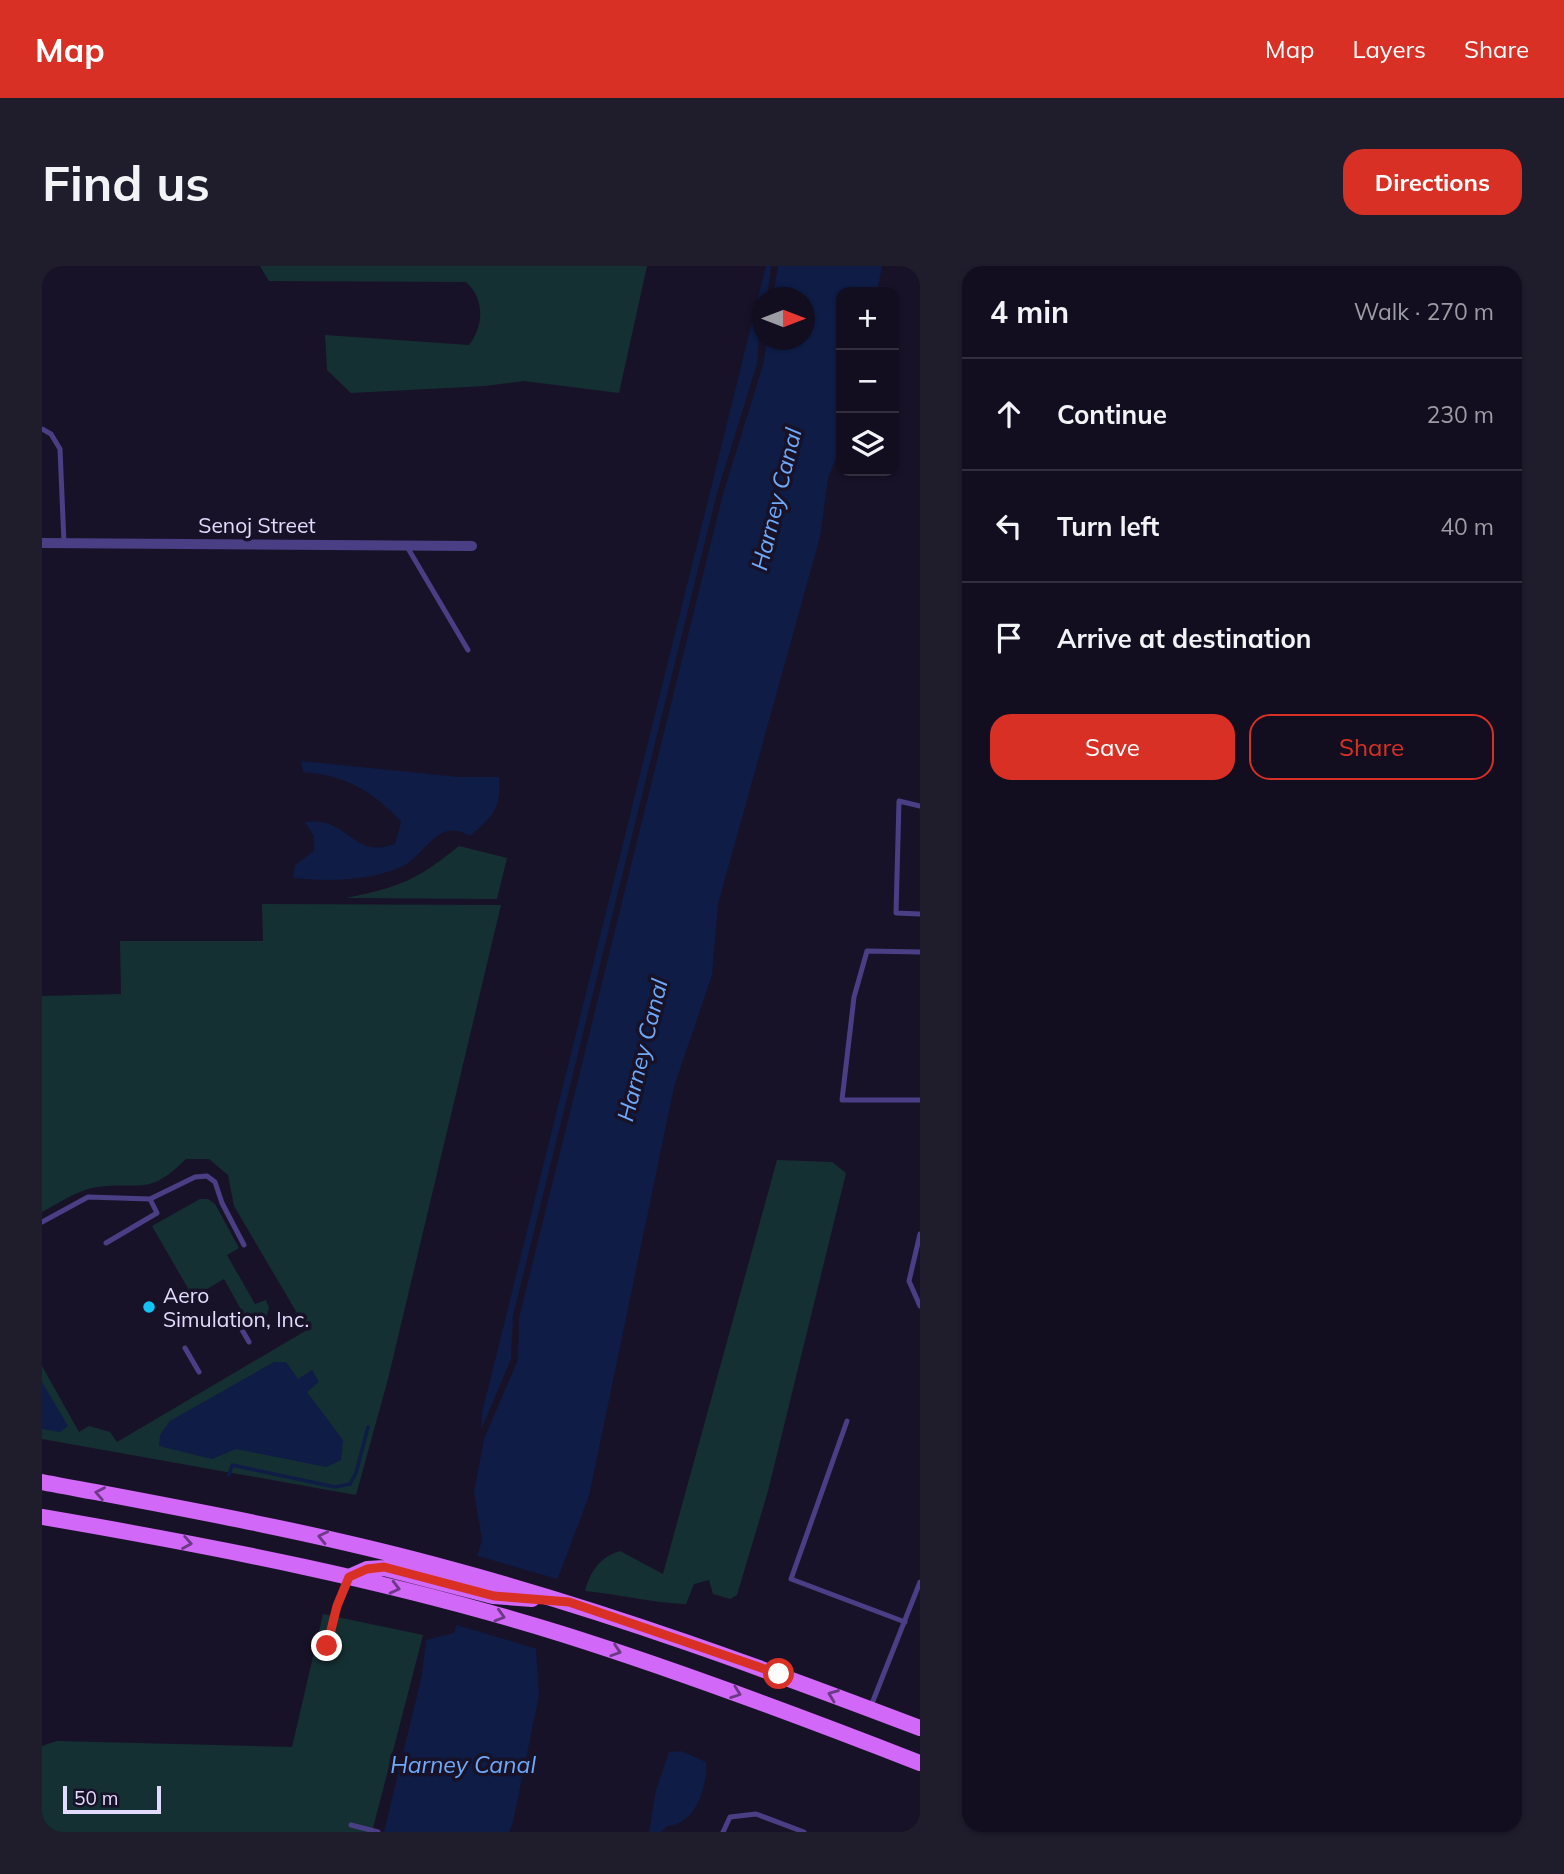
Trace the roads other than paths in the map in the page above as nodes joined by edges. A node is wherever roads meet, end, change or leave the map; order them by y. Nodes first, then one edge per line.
1 (42, 429) edge
2 (42, 542) edge
3 (64, 543) junction
4 (405, 545) junction
5 (472, 546) dead end
6 (468, 650) dead end
7 (920, 806) edge
8 (920, 914) edge
9 (920, 952) edge
10 (920, 1100) edge
11 (150, 1199) junction
12 (42, 1222) edge
13 (920, 1234) edge
14 (106, 1243) dead end
15 (244, 1245) dead end
16 (920, 1306) edge
17 (233, 1314) dead end
18 (249, 1342) dead end
19 (185, 1348) dead end
20 (199, 1372) dead end
21 (847, 1421) dead end
22 (42, 1482) edge
23 (42, 1517) edge
24 (448, 1576) junction
25 (349, 1577) junction
26 (920, 1583) edge
27 (905, 1622) junction
28 (327, 1646) dead end
29 (869, 1709) junction
30 (920, 1728) edge
31 (920, 1763) edge
32 (351, 1825) dead end
33 (378, 1832) edge
34 (723, 1832) edge
35 (804, 1832) edge

1 - 3 lane
2 - 3 street, Senoj Street
3 - 4 street, Senoj Street
4 - 5 street, Senoj Street
4 - 6 lane
7 - 8 lane
9 - 10 lane
11 - 12 lane
11 - 14 lane
11 - 15 lane
13 - 16 lane
17 - 18 lane
19 - 20 lane
21 - 27 lane
24 -> 22 main road
23 -> 25 main road
24 - 25 main road
29 -> 24 main road
25 - 28 lane
25 -> 31 main road
26 - 27 lane
27 - 29 lane
29 - 30 main road
32 - 33 lane
34 - 35 lane

